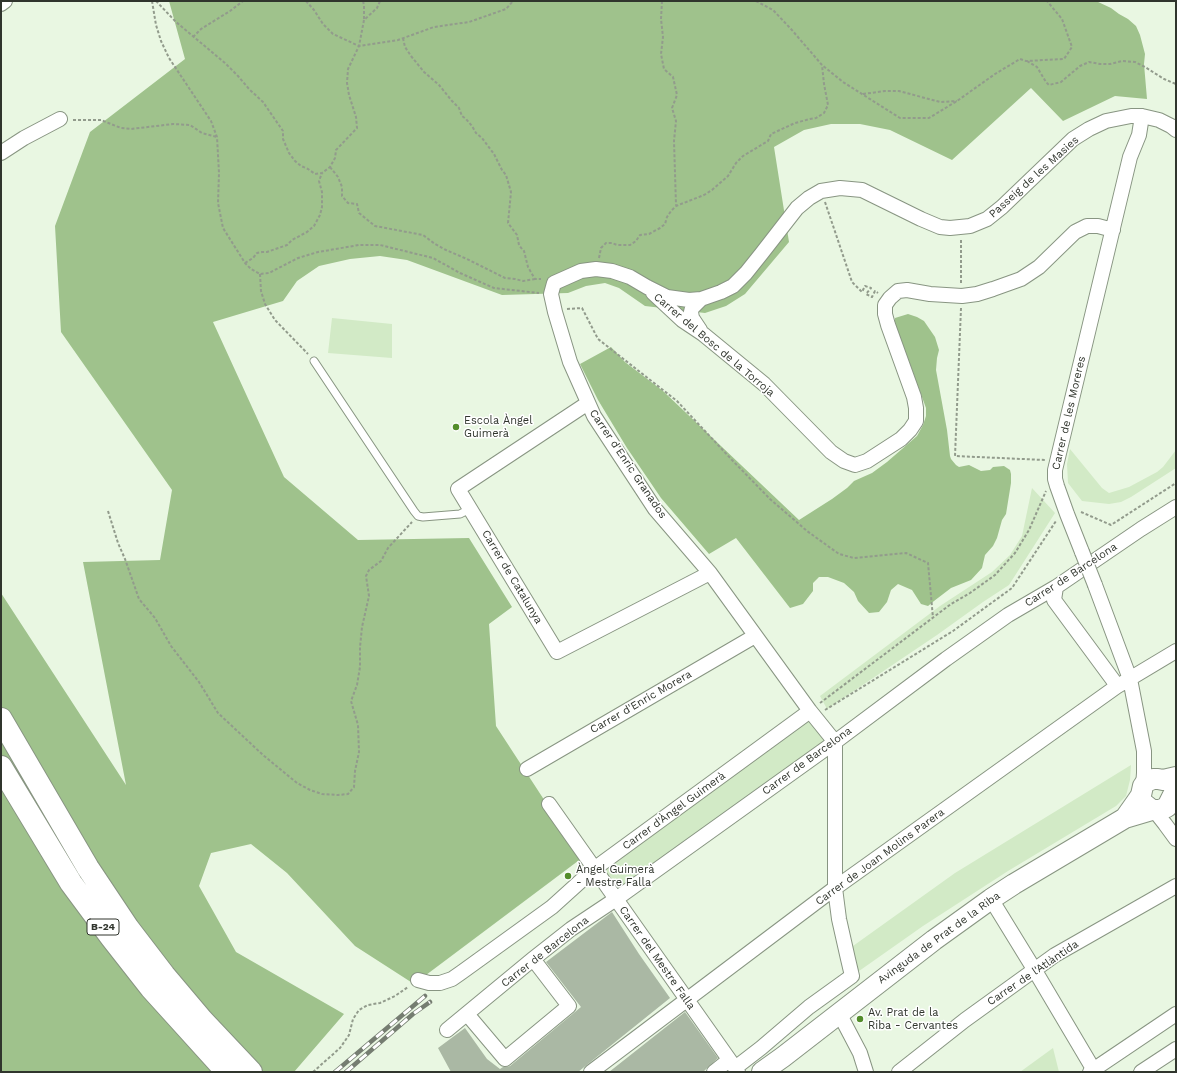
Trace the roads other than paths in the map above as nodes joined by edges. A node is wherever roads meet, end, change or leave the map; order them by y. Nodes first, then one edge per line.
1 (6, 1) edge
2 (1, 4) edge
3 (1142, 116) junction
4 (60, 119) road end
5 (1176, 130) edge
6 (1, 152) edge
7 (1113, 230) junction
8 (646, 287) junction
9 (701, 299) junction
10 (703, 334) junction
11 (314, 361) road end
12 (588, 403) junction
13 (1176, 507) edge
14 (470, 509) junction
15 (710, 573) junction
16 (1056, 587) junction
17 (755, 636) junction
18 (1176, 651) edge
19 (1130, 679) junction
20 (1116, 687) junction
21 (812, 714) junction
22 (1, 719) edge
23 (835, 742) junction
24 (1, 767) edge
25 (527, 769) dead end
26 (1160, 793) edge
27 (549, 804) dead end
28 (1174, 836) edge
29 (594, 869) junction
30 (1176, 886) edge
31 (835, 888) junction
32 (616, 899) junction
33 (991, 899) junction
34 (532, 959) junction
35 (1034, 969) junction
36 (418, 980) road end
37 (687, 1000) junction
38 (839, 1013) junction
39 (467, 1014) junction
40 (1176, 1014) edge
41 (447, 1030) dead end
42 (1176, 1049) edge
43 (734, 1067) edge
44 (1093, 1071) edge
45 (227, 1072) edge
46 (251, 1072) edge
47 (591, 1072) edge
48 (714, 1072) edge
49 (762, 1072) edge
50 (866, 1072) edge
51 (899, 1072) edge
52 (1141, 1072) edge

1 - 2 street
3 - 5 street, Passeig de les Masies
3 - 7 street, Carrer de les Moreres
3 - 9 street, Passeig de les Masies
4 - 6 street
7 - 10 street, Carrer del Bosc de la Torroja
7 - 19 street, Carrer de les Moreres, bridge
8 - 9 street, Passeig de les Masies
8 - 10 street, Carrer del Bosc de la Torroja
8 - 12 street, Carrer d'Enric Granados
9 - 10 street
11 - 14 lane
12 - 14 street, Carrer de Catalunya
12 - 15 street, Carrer d'Enric Granados
13 - 16 street, Carrer de Barcelona
14 - 15 street, Carrer de Catalunya
15 - 17 street, Carrer d'Enric Granados
16 - 20 street
16 - 23 street, Carrer de Barcelona
17 - 21 street, Carrer d'Enric Granados
17 - 25 street, Carrer d'Enric Morera
18 - 19 street, Carrer de Joan Molins Parera
19 - 20 street, Carrer de Joan Molins Parera
19 - 26 street, Carrer de les Moreres
20 - 31 street, Carrer de Joan Molins Parera
21 - 23 street, Carrer d'Enric Granados
21 - 29 street, Carrer d'Àngel Guimerà
22 - 46 highway, B-24
23 - 31 street
23 - 32 street, Carrer de Barcelona
24 - 45 highway, B-24
26 - 28 street, Carrer de les Moreres
26 - 33 main road, Avinguda de Prat de la Riba
27 - 29 street, Carrer del Mestre Falla
29 - 32 street, Carrer del Mestre Falla
29 - 36 street, Carrer d'Àngel Guimerà
30 - 35 street, Carrer de l'Atlàntida
31 - 37 street, Carrer de Joan Molins Parera
31 - 43 street
32 - 34 street, Carrer de Barcelona
32 - 37 street, Carrer del Mestre Falla
33 - 35 street
33 - 38 main road, Avinguda de Prat de la Riba
34 - 39 street, Carrer de Barcelona
34 - 39 street
35 - 44 street
35 - 51 street, Carrer de l'Atlàntida
37 - 43 street, Carrer del Mestre Falla
37 - 47 street, Carrer de Joan Molins Parera
38 - 49 main road, Avinguda de Prat de la Riba
38 - 50 street
39 - 41 street, Carrer de Barcelona
40 - 44 street
42 - 52 street
43 - 48 street

